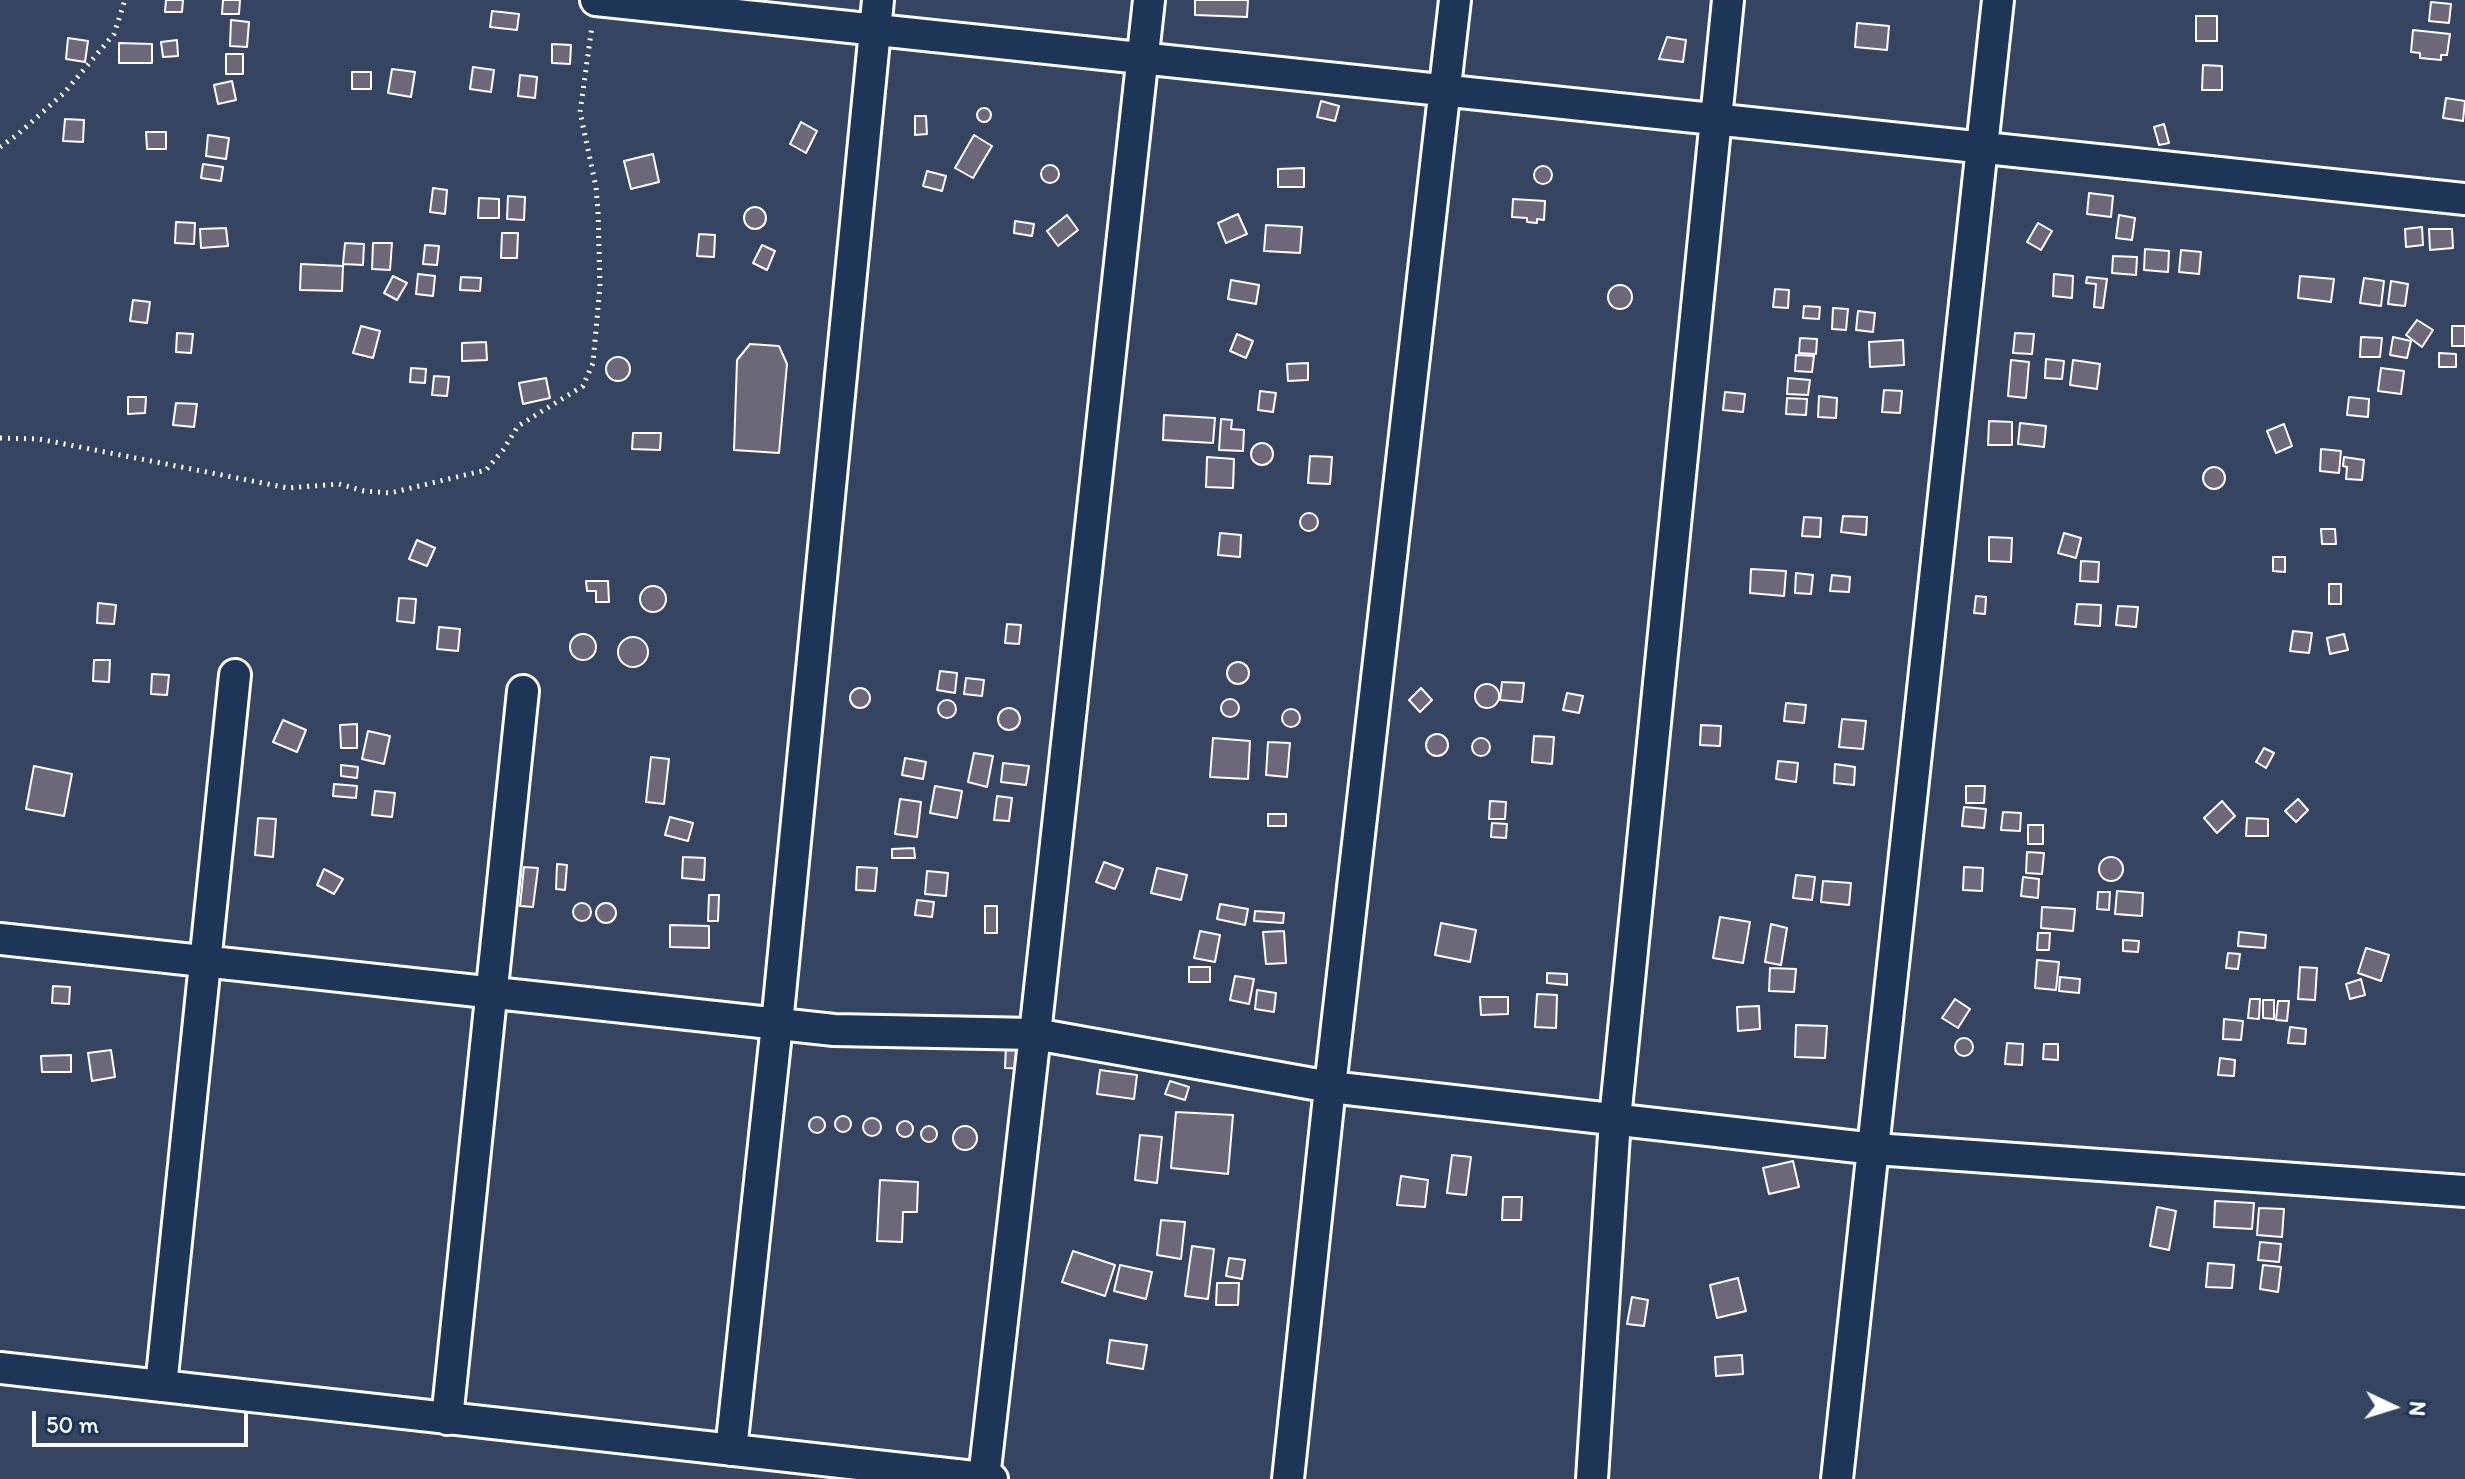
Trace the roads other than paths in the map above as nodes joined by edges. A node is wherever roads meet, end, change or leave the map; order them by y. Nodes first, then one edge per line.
1 (878, 0) edge
2 (1149, 0) edge
3 (1455, 0) edge
4 (1728, 0) edge
5 (1998, 0) edge
6 (595, 8) edge
7 (875, 30) junction
8 (1143, 58) junction
9 (1445, 90) junction
10 (1715, 119) junction
11 (1983, 148) junction
12 (2465, 199) edge
13 (235, 675) dead end
14 (523, 691) dead end
15 (0, 939) edge
16 (205, 961) junction
17 (491, 993) junction
18 (777, 1024) junction
19 (1035, 1034) junction
20 (1330, 1087) junction
21 (1615, 1119) junction
22 (1875, 1149) junction
23 (2465, 1191) edge
24 (0, 1368) edge
25 (161, 1386) junction
26 (447, 1419) junction
27 (731, 1450) junction
28 (984, 1478) edge
29 (992, 1479) edge
30 (1288, 1479) edge
31 (1592, 1479) edge
32 (1837, 1479) edge

1 - 7 street
2 - 8 street
3 - 9 street
4 - 10 street
5 - 11 street
6 - 7 street
7 - 8 street
7 - 18 street
8 - 9 street
8 - 19 street
9 - 10 street
9 - 20 street
10 - 11 street
10 - 21 street
11 - 12 street
11 - 22 street
13 - 16 street
14 - 17 street
15 - 16 street
16 - 17 street
16 - 25 street
17 - 18 street
17 - 26 street
18 - 19 street
18 - 27 street
19 - 20 street
19 - 28 street
20 - 21 street
20 - 30 street
21 - 22 street
21 - 31 street
22 - 23 street
22 - 32 street
24 - 25 street
25 - 26 street
26 - 27 street
27 - 28 street
28 - 29 street

